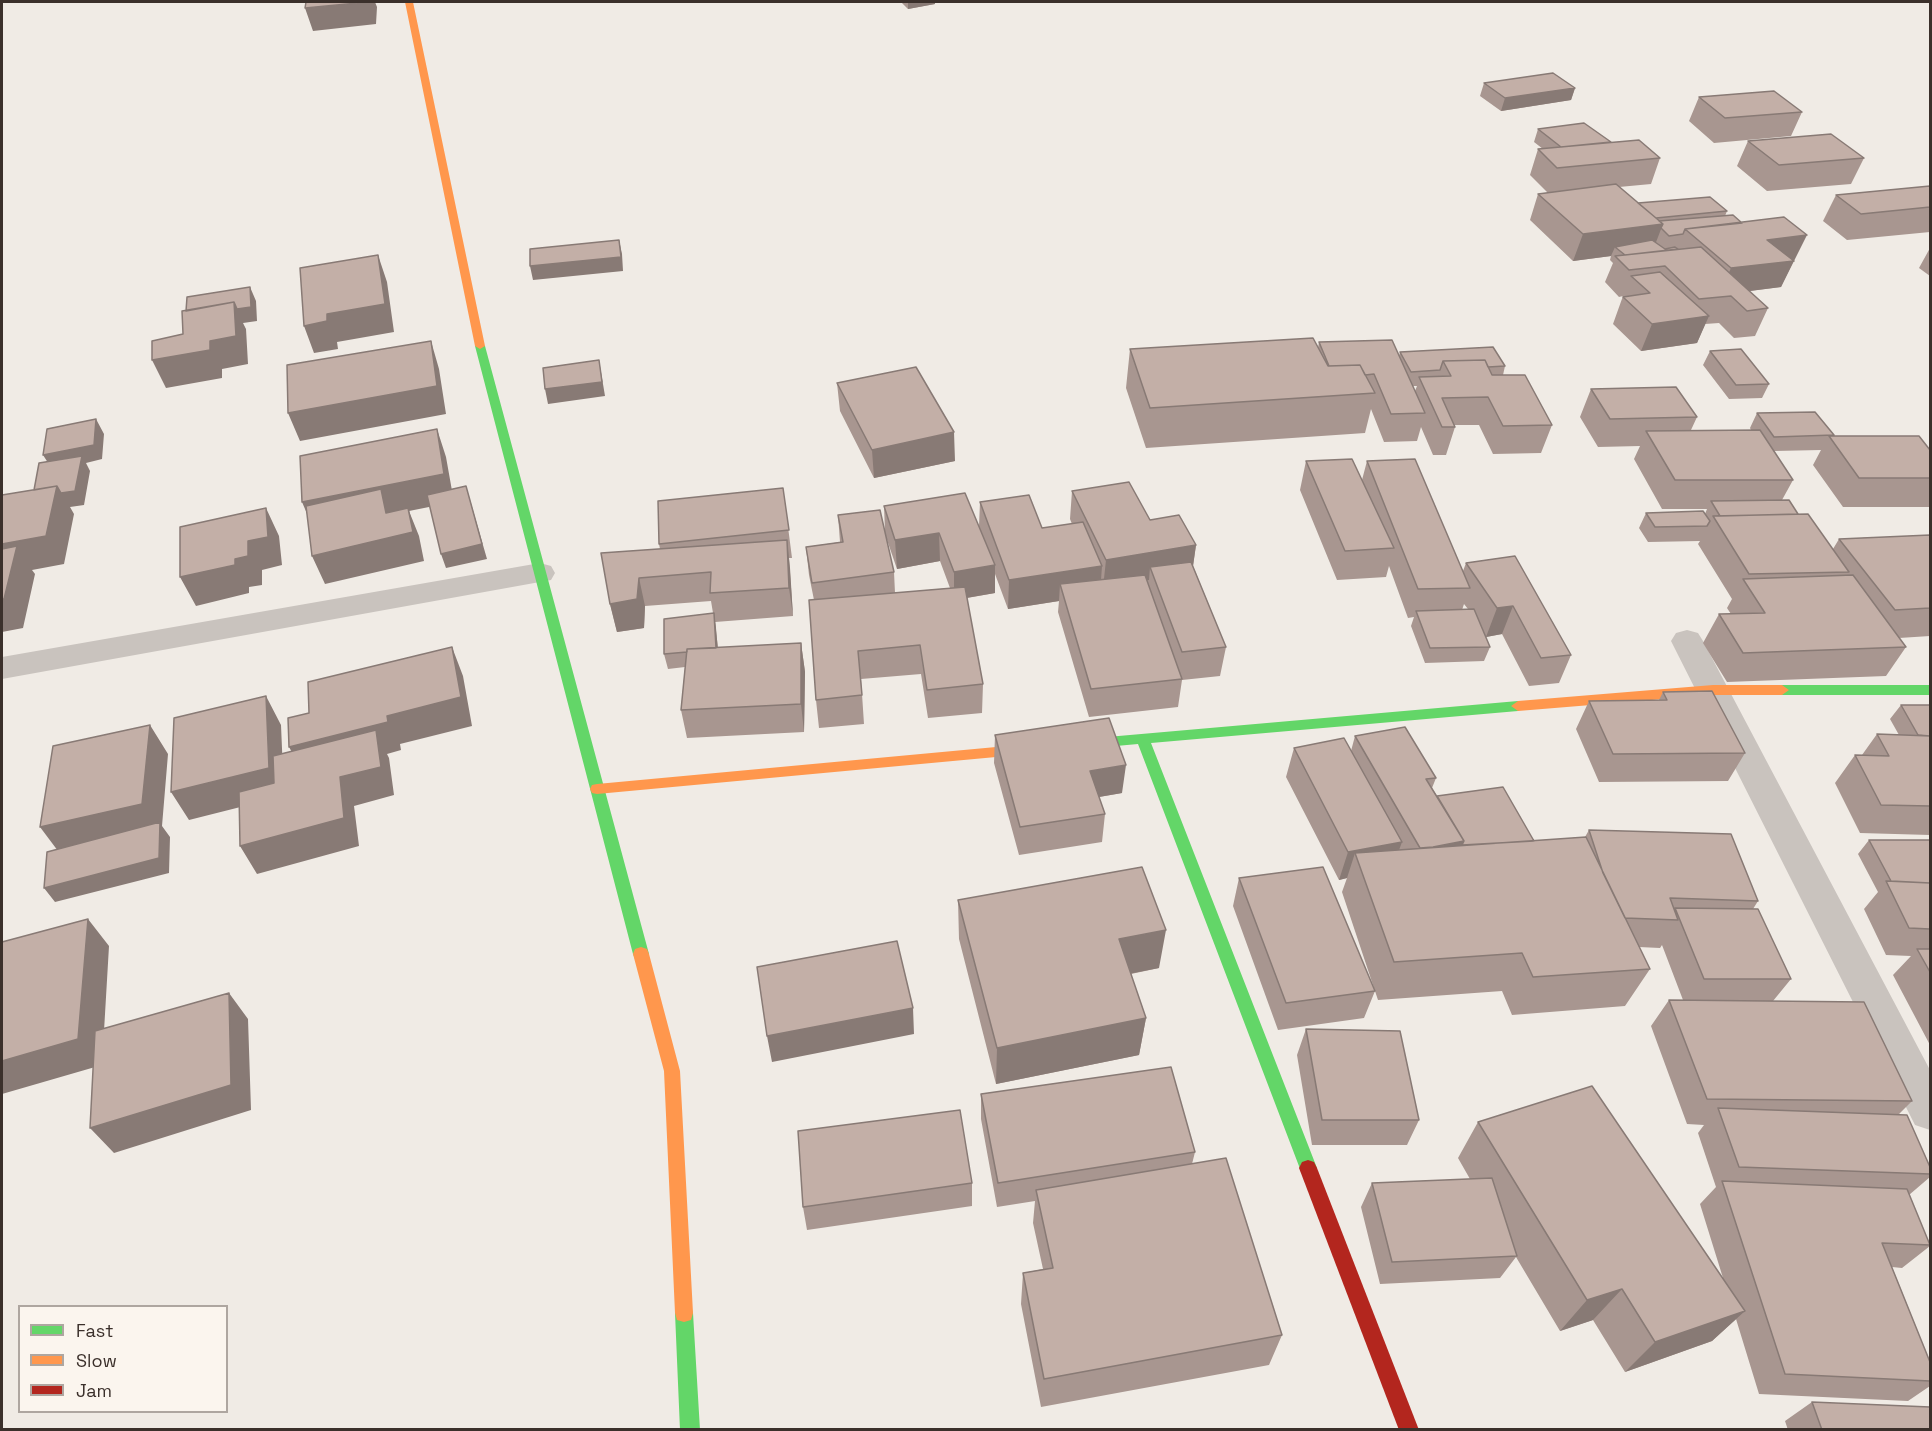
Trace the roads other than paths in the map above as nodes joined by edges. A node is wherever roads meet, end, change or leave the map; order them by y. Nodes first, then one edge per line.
1 (408, 2) edge
2 (540, 573) junction
3 (1687, 641) dead end
4 (2, 668) edge
5 (1713, 690) junction
6 (1930, 690) edge
7 (1142, 738) junction
8 (597, 789) junction
9 (1930, 1111) edge
10 (690, 1430) edge
11 (1409, 1430) edge

1 - 2 street
2 - 4 street
2 - 8 street
3 - 5 street
5 - 6 street
5 - 7 street
5 - 9 street
7 - 8 street
7 - 11 street
8 - 10 street

